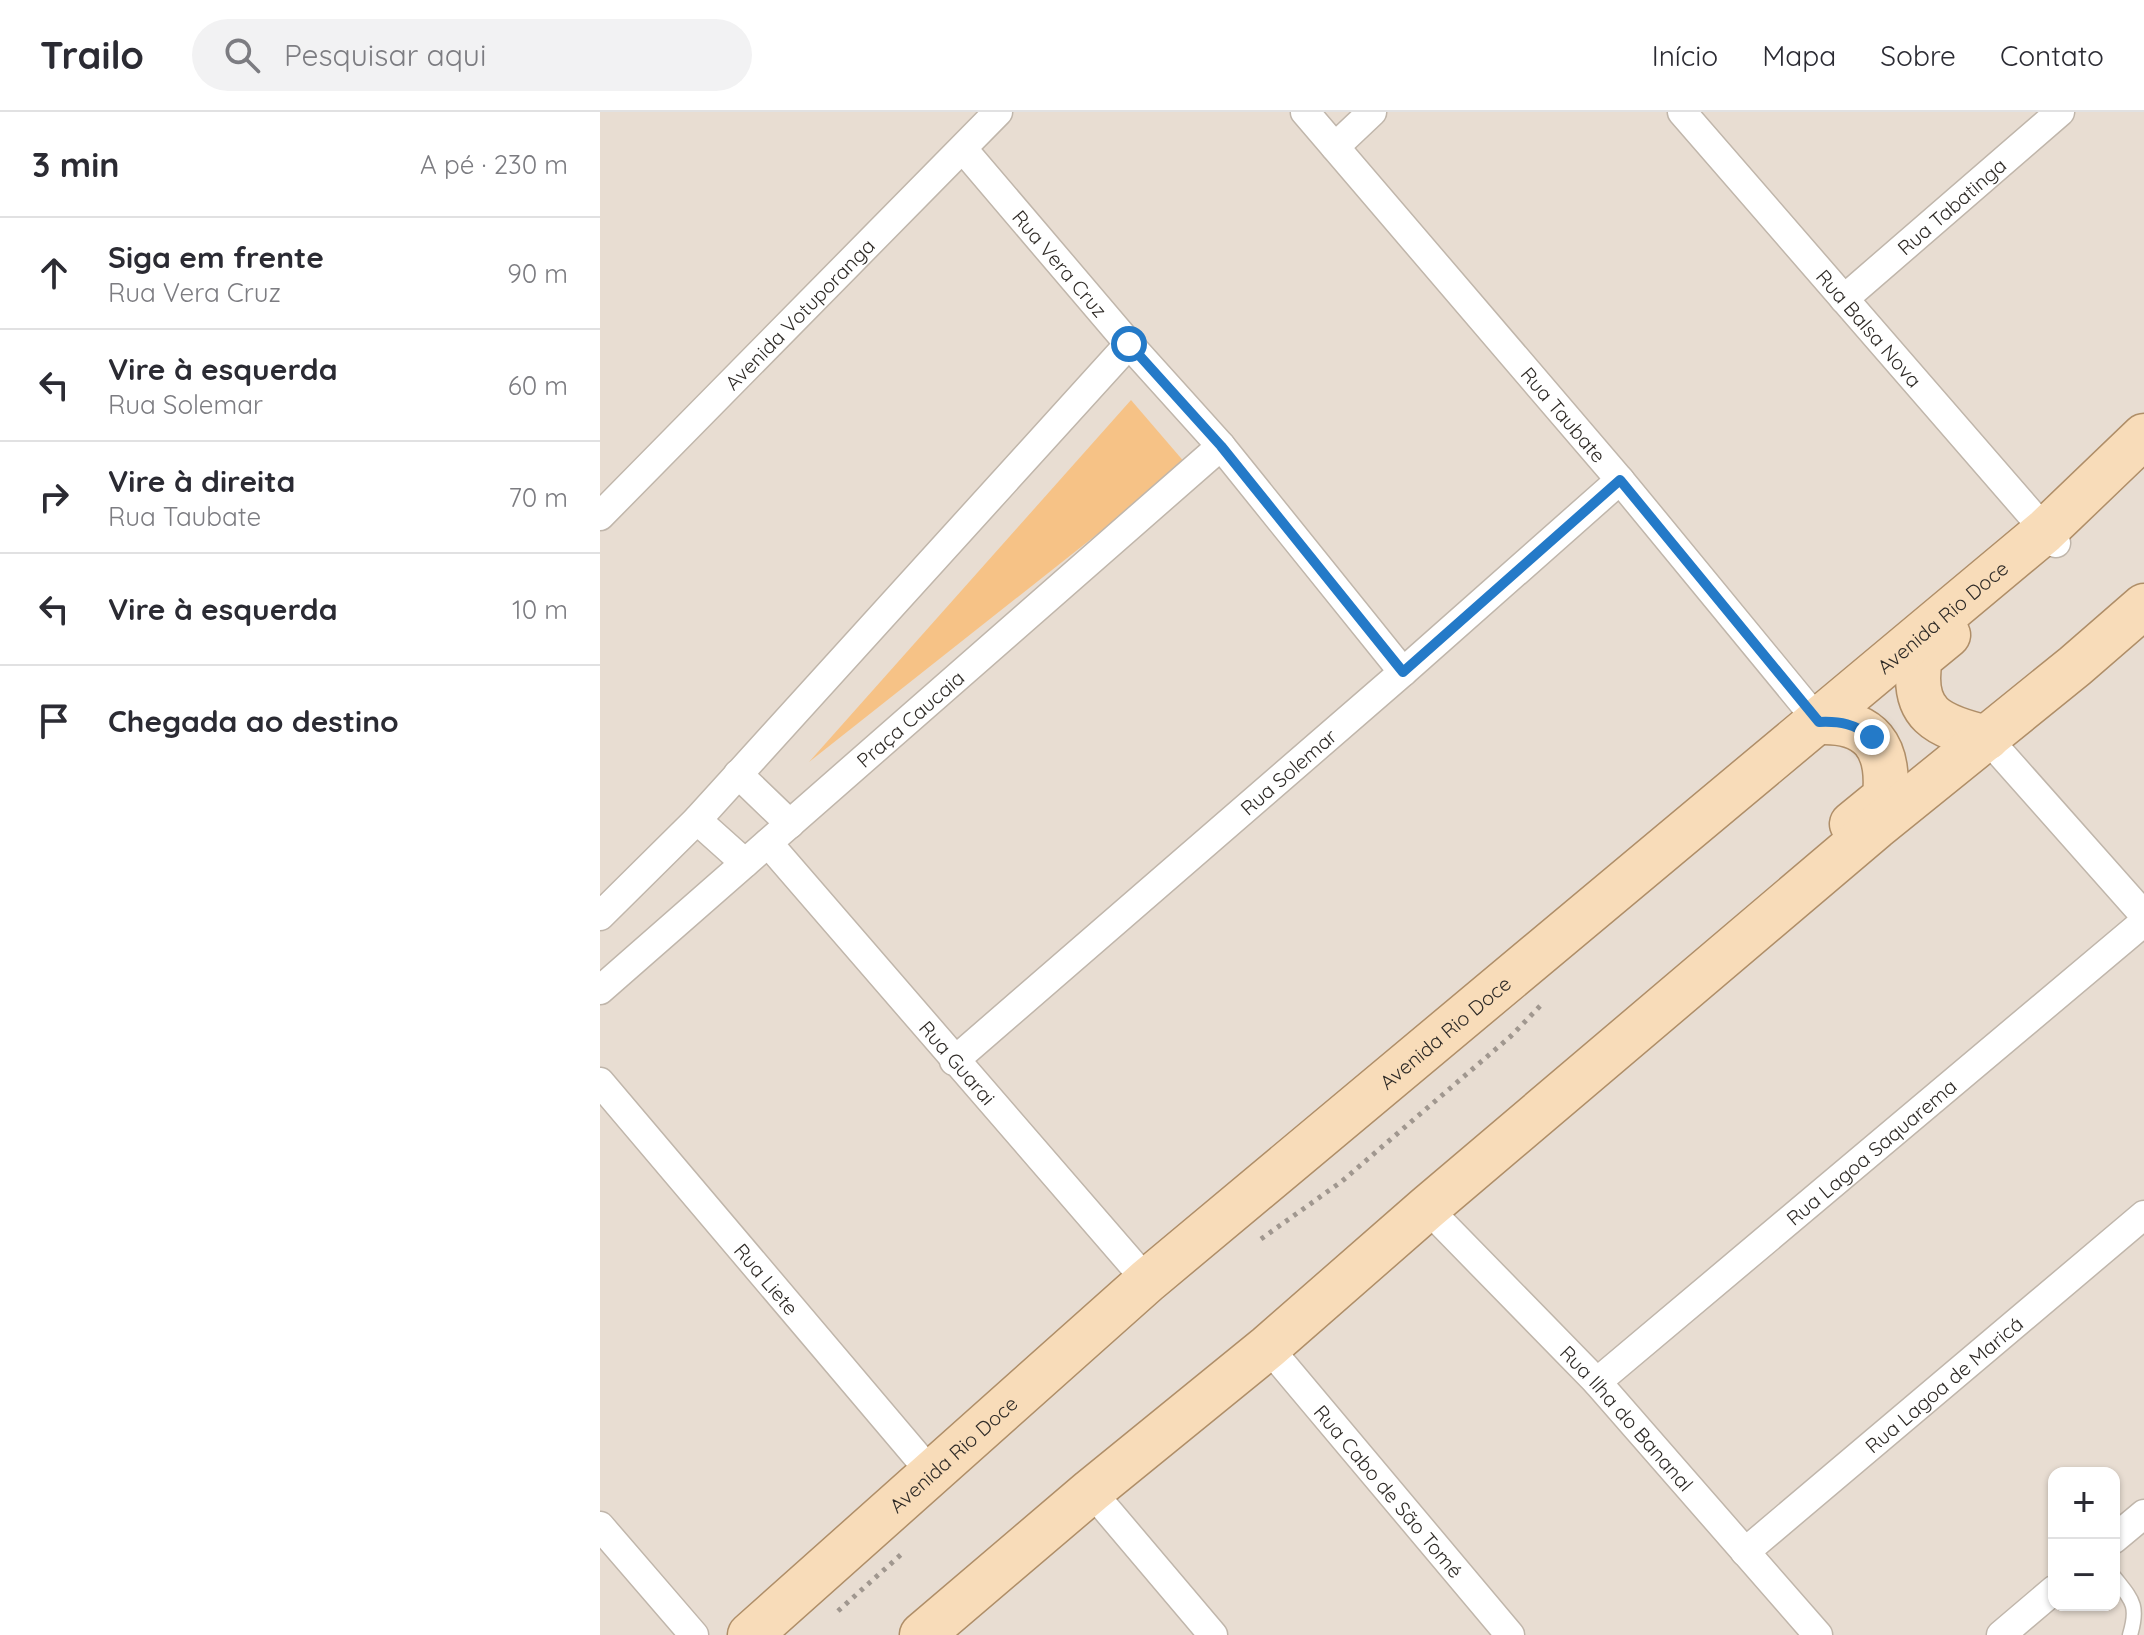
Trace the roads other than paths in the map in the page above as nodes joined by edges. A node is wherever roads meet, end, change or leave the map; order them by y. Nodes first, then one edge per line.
1 (998, 112) edge
2 (1305, 112) edge
3 (1372, 112) edge
4 (1682, 112) edge
5 (2060, 112) edge
6 (1335, 147) junction
7 (963, 149) junction
8 (1844, 299) junction
9 (1129, 344) junction
10 (1221, 446) junction
11 (2131, 449) edge
12 (1620, 480) junction
13 (600, 516) edge
14 (2051, 538) junction
15 (2144, 606) edge
16 (1403, 672) junction
17 (1819, 722) junction
18 (1987, 738) junction
19 (738, 774) junction
20 (697, 820) junction
21 (790, 824) junction
22 (768, 843) junction
23 (745, 863) junction
24 (2144, 915) edge
25 (600, 916) edge
26 (2144, 922) edge
27 (600, 990) edge
28 (1669, 1003) junction
29 (954, 1061) junction
30 (600, 1082) edge
31 (1427, 1208) junction
32 (2144, 1215) edge
33 (1147, 1281) junction
34 (1268, 1347) junction
35 (1597, 1382) junction
36 (918, 1487) junction
37 (1091, 1491) junction
38 (2144, 1514) edge
39 (600, 1526) edge
40 (2120, 1534) edge
41 (1745, 1552) junction
42 (2120, 1584) edge
43 (2048, 1595) edge
44 (694, 1635) edge
45 (750, 1635) edge
46 (777, 1635) edge
47 (922, 1635) edge
48 (1213, 1635) edge
49 (1510, 1635) edge
50 (1818, 1635) edge
51 (2001, 1635) edge
52 (2130, 1635) edge

1 - 7 street, Avenida Votuporanga
2 - 6 street, Rua Taubate
3 - 6 street
4 - 8 street, Rua Balsa Nova
5 - 8 street, Rua Tabatinga
6 - 12 street, Rua Taubate
7 - 9 street, Rua Vera Cruz
7 - 13 street, Avenida Votuporanga
8 - 14 street, Rua Balsa Nova
9 - 10 street, Rua Vera Cruz
9 - 19 street
10 - 16 street, Rua Vera Cruz
10 - 21 street, Praça Caucaia
11 - 14 main road, Avenida Rio Doce
12 - 16 street, Rua Solemar
12 - 17 street, Rua Taubate
14 - 17 main road, Avenida Rio Doce
14 - 18 main road
15 - 18 main road
16 - 29 street, Rua Solemar
17 - 28 main road
17 - 33 main road, Avenida Rio Doce
18 - 24 street
18 - 28 main road
19 - 20 street
19 - 21 street
20 - 23 street
20 - 25 street
21 - 22 street, Praça Caucaia
22 - 23 street, Praça Caucaia
22 - 29 street, Rua Guarai
23 - 27 street, Praça Caucaia
26 - 35 street, Rua Lagoa Saquarema
28 - 31 main road
29 - 33 street, Rua Guarai
30 - 36 street, Rua Liete
31 - 34 main road
31 - 35 street, Rua Ilha do Bananal
32 - 41 street, Rua Lagoa de Maricá
33 - 36 main road, Avenida Rio Doce
34 - 37 main road
34 - 49 street, Rua Cabo de São Tomé
35 - 41 street, Rua Ilha do Bananal
36 - 45 main road, Avenida Rio Doce
36 - 46 main road
37 - 47 main road
37 - 48 street
38 - 40 street
39 - 44 street
41 - 50 street, Rua Ilha do Bananal
42 - 52 lane
43 - 51 street

